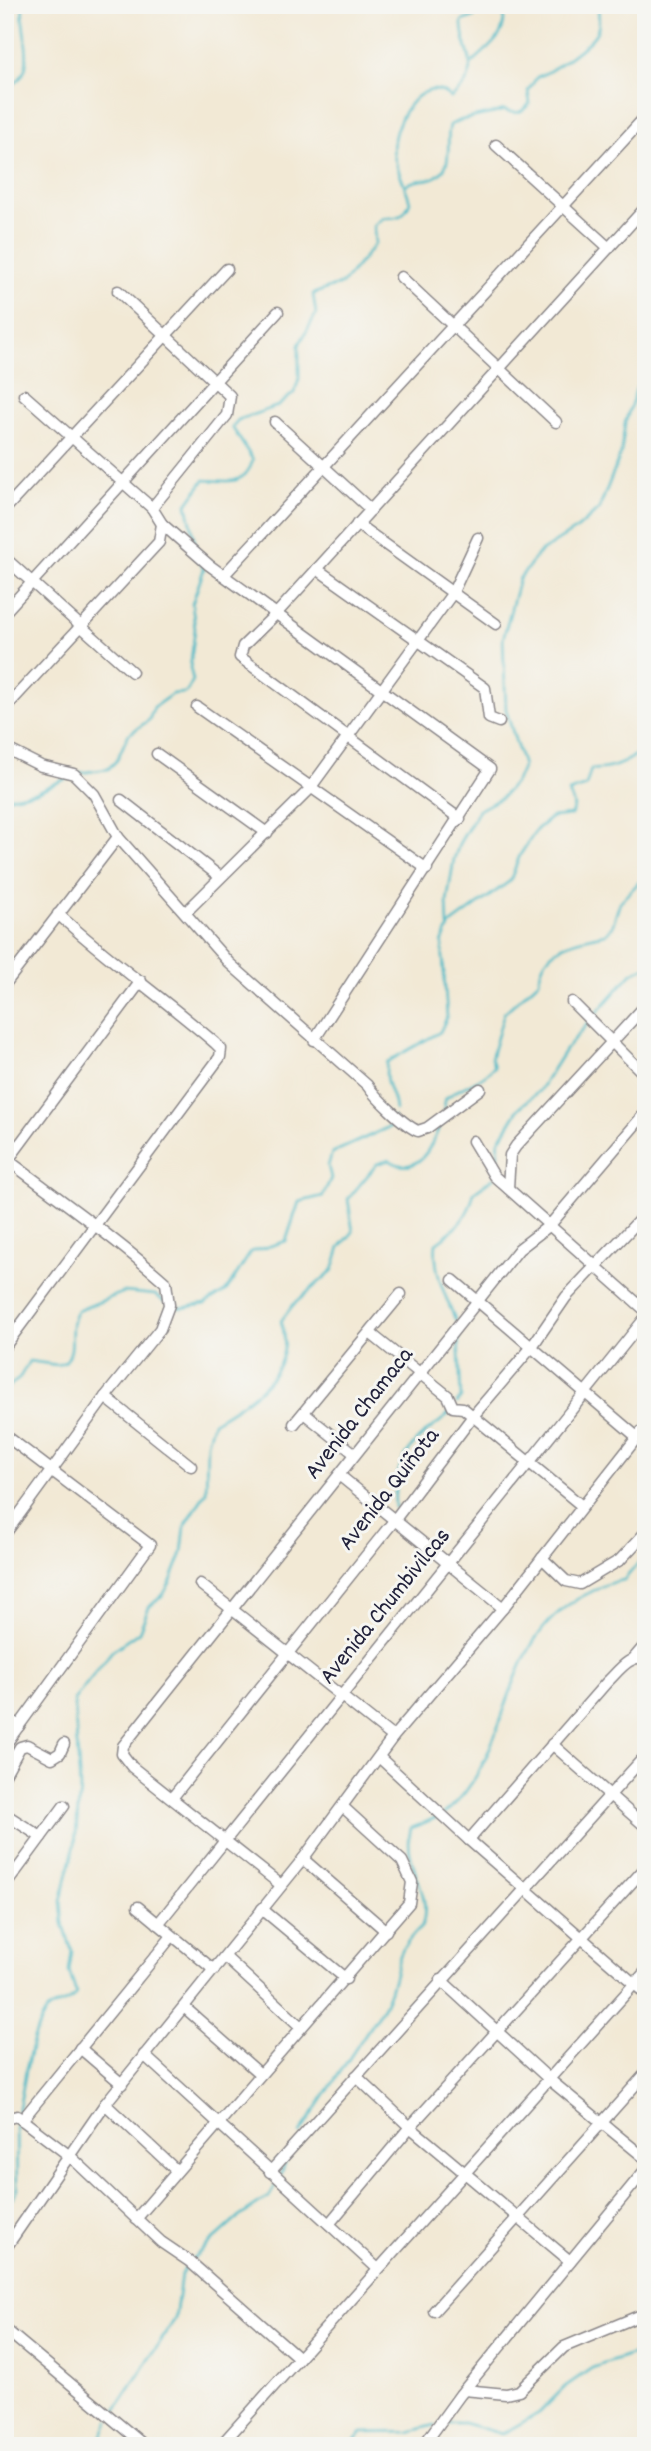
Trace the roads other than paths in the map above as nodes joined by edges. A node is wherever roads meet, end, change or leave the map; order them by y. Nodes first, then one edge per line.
1 (646, 116) edge
2 (496, 145) dead end
3 (563, 206) junction
4 (646, 207) edge
5 (609, 248) junction
6 (227, 269) dead end
7 (401, 277) dead end
8 (118, 291) dead end
9 (278, 312) dead end
10 (453, 326) junction
11 (166, 336) junction
12 (499, 369) junction
13 (214, 382) junction
14 (24, 395) dead end
15 (275, 422) dead end
16 (556, 422) dead end
17 (72, 437) junction
18 (324, 467) junction
19 (123, 482) junction
20 (152, 508) junction
21 (5, 509) edge
22 (370, 510) junction
23 (162, 524) junction
24 (357, 524) junction
25 (478, 538) dead end
26 (5, 558) edge
27 (317, 569) junction
28 (223, 575) junction
29 (32, 582) junction
30 (453, 593) junction
31 (5, 612) edge
32 (277, 612) junction
33 (496, 624) dead end
34 (81, 626) junction
35 (418, 640) junction
36 (132, 672) dead end
37 (382, 690) junction
38 (197, 707) dead end
39 (5, 708) edge
40 (499, 722) dead end
41 (348, 736) junction
42 (5, 748) edge
43 (157, 754) dead end
44 (311, 787) junction
45 (121, 800) dead end
46 (460, 819) junction
47 (267, 833) junction
48 (118, 837) junction
49 (427, 869) junction
50 (219, 876) junction
51 (186, 912) junction
52 (58, 914) junction
53 (141, 982) junction
54 (5, 984) edge
55 (572, 1002) dead end
56 (646, 1005) edge
57 (314, 1040) junction
58 (611, 1043) junction
59 (646, 1076) edge
60 (480, 1089) dead end
61 (646, 1112) edge
62 (473, 1141) dead end
63 (6, 1161) edge
64 (508, 1188) junction
65 (646, 1213) edge
66 (550, 1225) junction
67 (92, 1226) junction
68 (596, 1265) junction
69 (453, 1280) dead end
70 (401, 1294) dead end
71 (479, 1301) junction
72 (646, 1311) edge
73 (646, 1317) edge
74 (370, 1333) junction
75 (5, 1346) edge
76 (531, 1348) junction
77 (419, 1373) junction
78 (584, 1395) junction
79 (105, 1397) junction
80 (304, 1414) junction
81 (473, 1416) junction
82 (294, 1424) dead end
83 (646, 1426) edge
84 (5, 1435) edge
85 (636, 1437) junction
86 (355, 1454) junction
87 (527, 1462) junction
88 (191, 1466) dead end
89 (53, 1469) junction
90 (339, 1475) junction
91 (582, 1506) junction
92 (394, 1522) junction
93 (646, 1532) edge
94 (5, 1534) edge
95 (542, 1558) junction
96 (449, 1566) junction
97 (200, 1584) dead end
98 (503, 1608) junction
99 (230, 1611) junction
100 (646, 1644) edge
101 (286, 1655) junction
102 (640, 1658) edge
103 (341, 1696) junction
104 (5, 1716) edge
105 (19, 1726) junction
106 (393, 1737) junction
107 (64, 1744) dead end
108 (552, 1744) junction
109 (5, 1745) edge
110 (646, 1755) edge
111 (380, 1758) junction
112 (5, 1774) edge
113 (610, 1794) junction
114 (172, 1798) junction
115 (64, 1806) dead end
116 (343, 1807) junction
117 (5, 1814) edge
118 (646, 1827) edge
119 (41, 1837) junction
120 (469, 1840) junction
121 (225, 1842) junction
122 (303, 1859) junction
123 (646, 1867) edge
124 (281, 1885) junction
125 (5, 1886) edge
126 (524, 1888) junction
127 (138, 1907) dead end
128 (262, 1909) junction
129 (158, 1924) junction
130 (386, 1931) junction
131 (172, 1936) junction
132 (580, 1937) junction
133 (225, 1957) junction
134 (214, 1970) junction
135 (646, 1970) edge
136 (346, 1979) junction
137 (441, 1980) junction
138 (634, 1984) junction
139 (646, 1994) edge
140 (184, 2007) junction
141 (301, 2027) junction
142 (497, 2031) junction
143 (80, 2048) junction
144 (144, 2055) junction
145 (646, 2073) edge
146 (260, 2074) junction
147 (356, 2076) junction
148 (550, 2080) junction
149 (122, 2084) junction
150 (105, 2104) junction
151 (5, 2119) edge
152 (22, 2120) junction
153 (601, 2123) junction
154 (217, 2124) junction
155 (410, 2127) junction
156 (71, 2157) junction
157 (646, 2159) edge
158 (646, 2169) edge
159 (177, 2171) junction
160 (464, 2171) junction
161 (270, 2172) junction
162 (518, 2216) junction
163 (136, 2219) junction
164 (329, 2224) junction
165 (5, 2249) edge
166 (570, 2261) junction
167 (378, 2269) junction
168 (434, 2311) dead end
169 (646, 2313) edge
170 (5, 2329) edge
171 (299, 2358) junction
172 (464, 2390) junction
173 (145, 2446) edge
174 (220, 2446) edge
175 (423, 2446) edge

1 - 3 street
2 - 3 street
3 - 5 street
3 - 10 street
4 - 5 street
5 - 12 street
6 - 11 street
7 - 10 street
8 - 11 street
9 - 13 street
10 - 12 street
10 - 18 street
11 - 13 street
11 - 17 street
12 - 16 street
12 - 22 street
13 - 19 street
13 - 20 street
14 - 17 street
15 - 18 street
17 - 19 street
17 - 21 street
18 - 22 street
18 - 28 street
19 - 20 street
19 - 29 street
20 - 23 street
22 - 24 street
23 - 28 street
23 - 34 street
24 - 27 street
24 - 30 street
25 - 30 street
26 - 29 street
27 - 32 street
27 - 35 street
28 - 32 street
29 - 31 street
29 - 34 street
30 - 33 street
30 - 35 street
32 - 37 street
32 - 41 street
34 - 36 street
34 - 39 street
35 - 37 street
35 - 40 street
37 - 41 street
37 - 46 street
38 - 44 street
41 - 44 street
41 - 46 street
42 - 48 street
43 - 47 street
44 - 47 street
44 - 49 street
45 - 50 street
46 - 49 street
47 - 50 street
48 - 51 street
48 - 52 street
49 - 57 street
50 - 51 street
51 - 57 street
52 - 53 street
52 - 54 street
53 - 63 street
53 - 67 street
55 - 58 street
56 - 58 street
57 - 60 street
58 - 59 street
58 - 64 street
61 - 66 street, Avenida Chamaca
62 - 64 street
63 - 67 street
64 - 66 street
65 - 68 street, Avenida Quiñota
66 - 68 street
66 - 71 street, Avenida Chamaca
67 - 75 street
67 - 79 street
68 - 72 street
68 - 76 street, Avenida Quiñota
69 - 71 street
70 - 74 street
71 - 76 street
71 - 77 street, Avenida Chamaca
73 - 78 street, Avenida Chumbivilcas
74 - 77 street
74 - 80 street
76 - 78 street
76 - 81 street, Avenida Quiñota
77 - 81 street
77 - 86 street, Avenida Chamaca
78 - 85 street
78 - 87 street, Avenida Chumbivilcas
79 - 88 street
79 - 89 street
80 - 82 street
80 - 86 street
81 - 87 street
81 - 92 street, Avenida Quiñota
83 - 85 street
84 - 89 street
85 - 91 street
86 - 90 street, Avenida Chamaca
87 - 91 street
87 - 96 street, Avenida Chumbivilcas
89 - 94 street
89 - 105 street
90 - 92 street
90 - 99 street, Avenida Chamaca
91 - 95 street
92 - 96 street
92 - 101 street, Avenida Quiñota
93 - 95 street
95 - 98 street
96 - 98 street
96 - 103 street, Avenida Chumbivilcas
97 - 99 street
98 - 106 street
99 - 101 street
99 - 114 street, Avenida Chamaca
100 - 102 street
101 - 103 street
101 - 114 street, Avenida Quiñota
102 - 108 street
103 - 106 street
103 - 121 street, Avenida Chumbivilcas
104 - 105 street
105 - 109 street
106 - 111 street
107 - 112 street
108 - 113 street
108 - 120 street
110 - 113 street
111 - 116 street
111 - 120 street
113 - 118 street
113 - 126 street
114 - 121 street
115 - 119 street
116 - 122 street
116 - 130 street
117 - 119 street
119 - 125 street
120 - 126 street
121 - 124 street
121 - 129 street, Avenida Chumbivilcas
122 - 124 street
122 - 130 street
123 - 132 street
124 - 128 street
126 - 132 street
126 - 137 street
127 - 129 street
128 - 133 street
128 - 136 street
129 - 131 street
130 - 136 street
131 - 134 street
131 - 143 street
132 - 138 street
132 - 142 street
133 - 134 street
133 - 141 street
134 - 140 street
135 - 138 street
136 - 141 street
137 - 142 street
137 - 147 street
138 - 139 street
138 - 148 street
140 - 144 street
140 - 146 street
141 - 146 street
142 - 148 street
142 - 155 street
143 - 149 street
143 - 152 street
144 - 149 street
144 - 154 street
145 - 153 street
146 - 154 street
147 - 155 street
147 - 161 street
148 - 153 street
148 - 160 street
149 - 150 street
150 - 156 street
150 - 159 street
151 - 152 street
152 - 156 street
153 - 157 street
153 - 162 street
154 - 159 street
154 - 161 street
155 - 160 street
155 - 164 street
156 - 163 street
156 - 165 street
158 - 166 street
159 - 163 street
160 - 162 street
160 - 167 street
161 - 164 street
162 - 166 street
162 - 168 street
163 - 171 street
164 - 167 street
166 - 172 street
167 - 171 street
169 - 172 street
170 - 173 street
171 - 174 street
172 - 175 street

